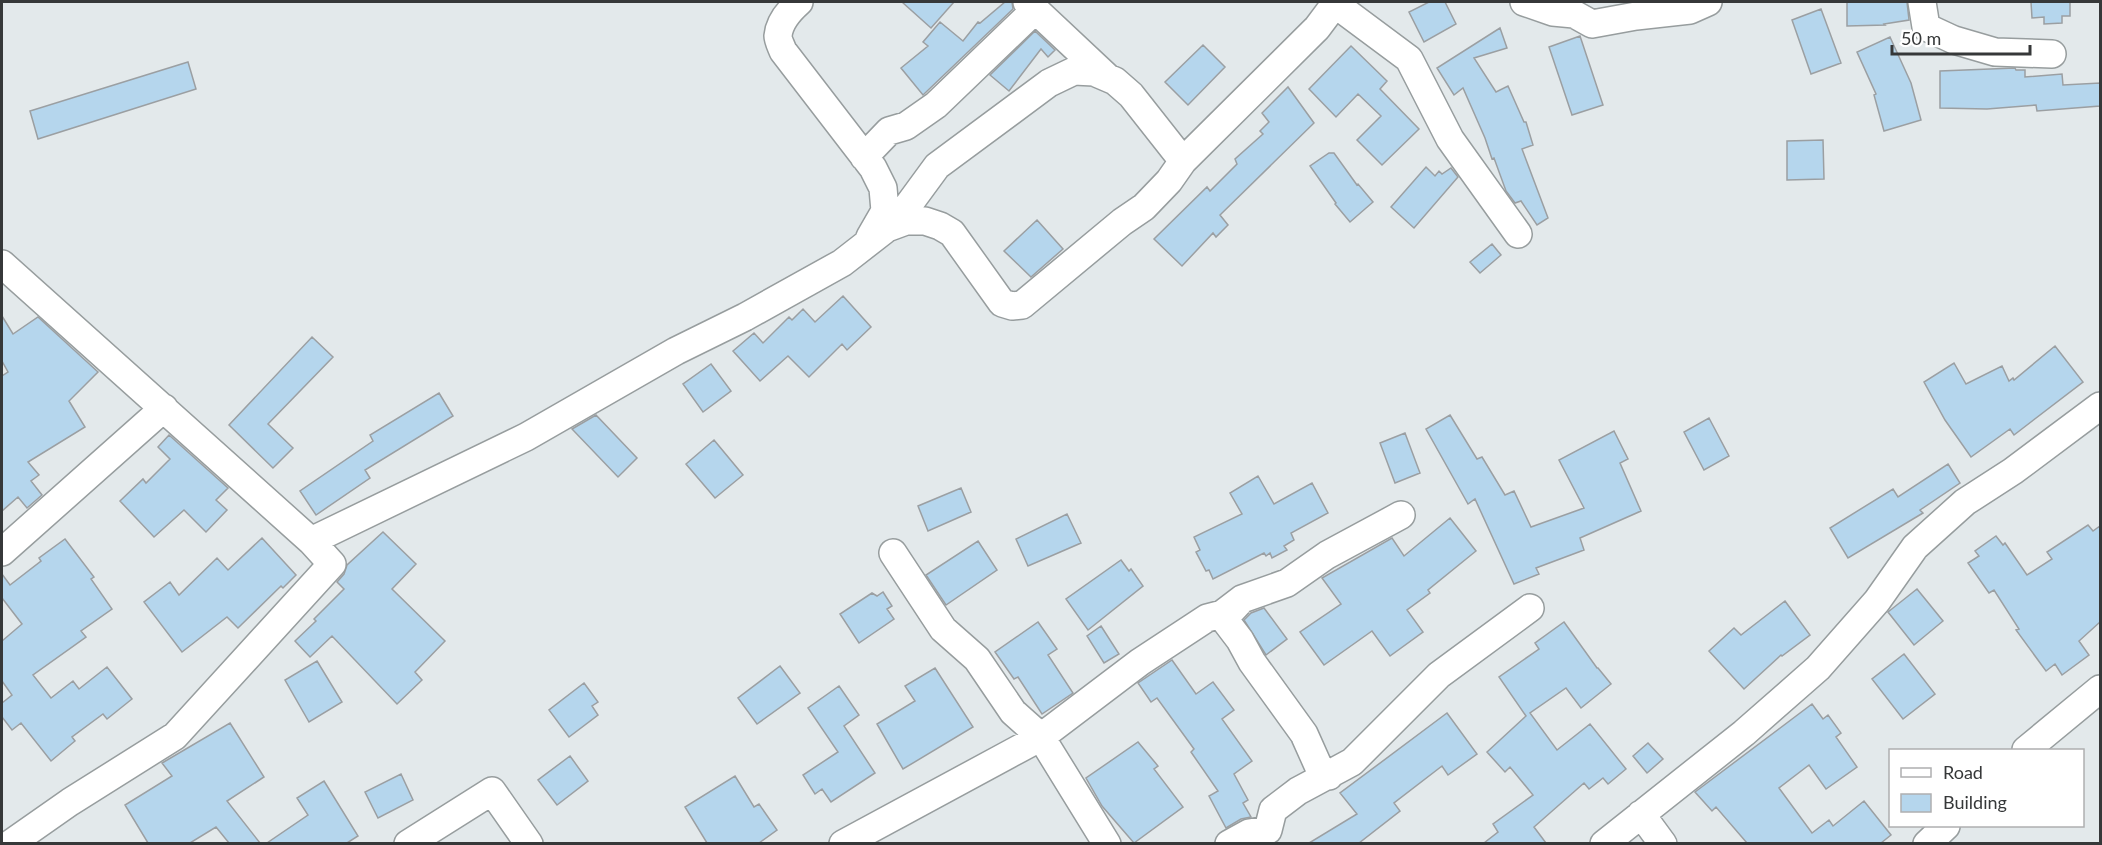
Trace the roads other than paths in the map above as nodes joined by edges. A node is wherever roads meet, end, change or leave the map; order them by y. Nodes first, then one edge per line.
1 (800, 2) edge
2 (1524, 2) edge
3 (1708, 2) edge
4 (1922, 2) edge
5 (1335, 3) edge
6 (1031, 6) edge
7 (2052, 54) dead end
8 (1110, 80) junction
9 (864, 157) junction
10 (1183, 161) junction
11 (1518, 234) dead end
12 (877, 235) junction
13 (2, 264) edge
14 (2100, 406) edge
15 (164, 408) junction
16 (1401, 514) dead end
17 (311, 541) junction
18 (2, 552) edge
19 (893, 553) dead end
20 (1242, 598) junction
21 (1530, 609) dead end
22 (2100, 689) edge
23 (1041, 737) junction
24 (2027, 749) edge
25 (1329, 776) junction
26 (1641, 814) junction
27 (1944, 827) edge
28 (10, 843) edge
29 (408, 843) edge
30 (529, 843) edge
31 (843, 843) edge
32 (1107, 843) edge
33 (1229, 843) edge
34 (1604, 843) edge
35 (1664, 843) edge
36 (1927, 843) edge

1 - 9 street
2 - 3 street
4 - 7 street
5 - 10 street
5 - 11 street
6 - 8 street
6 - 9 street
8 - 10 street
8 - 12 street
9 - 12 street
10 - 12 street
12 - 17 street
13 - 15 street
14 - 26 street
15 - 17 street
15 - 18 street
16 - 20 street
17 - 28 street
19 - 23 street
20 - 23 street
20 - 25 street
21 - 25 street
22 - 24 street
23 - 31 street
23 - 32 street
25 - 33 street
26 - 34 street
26 - 35 street
27 - 36 street
29 - 30 street

